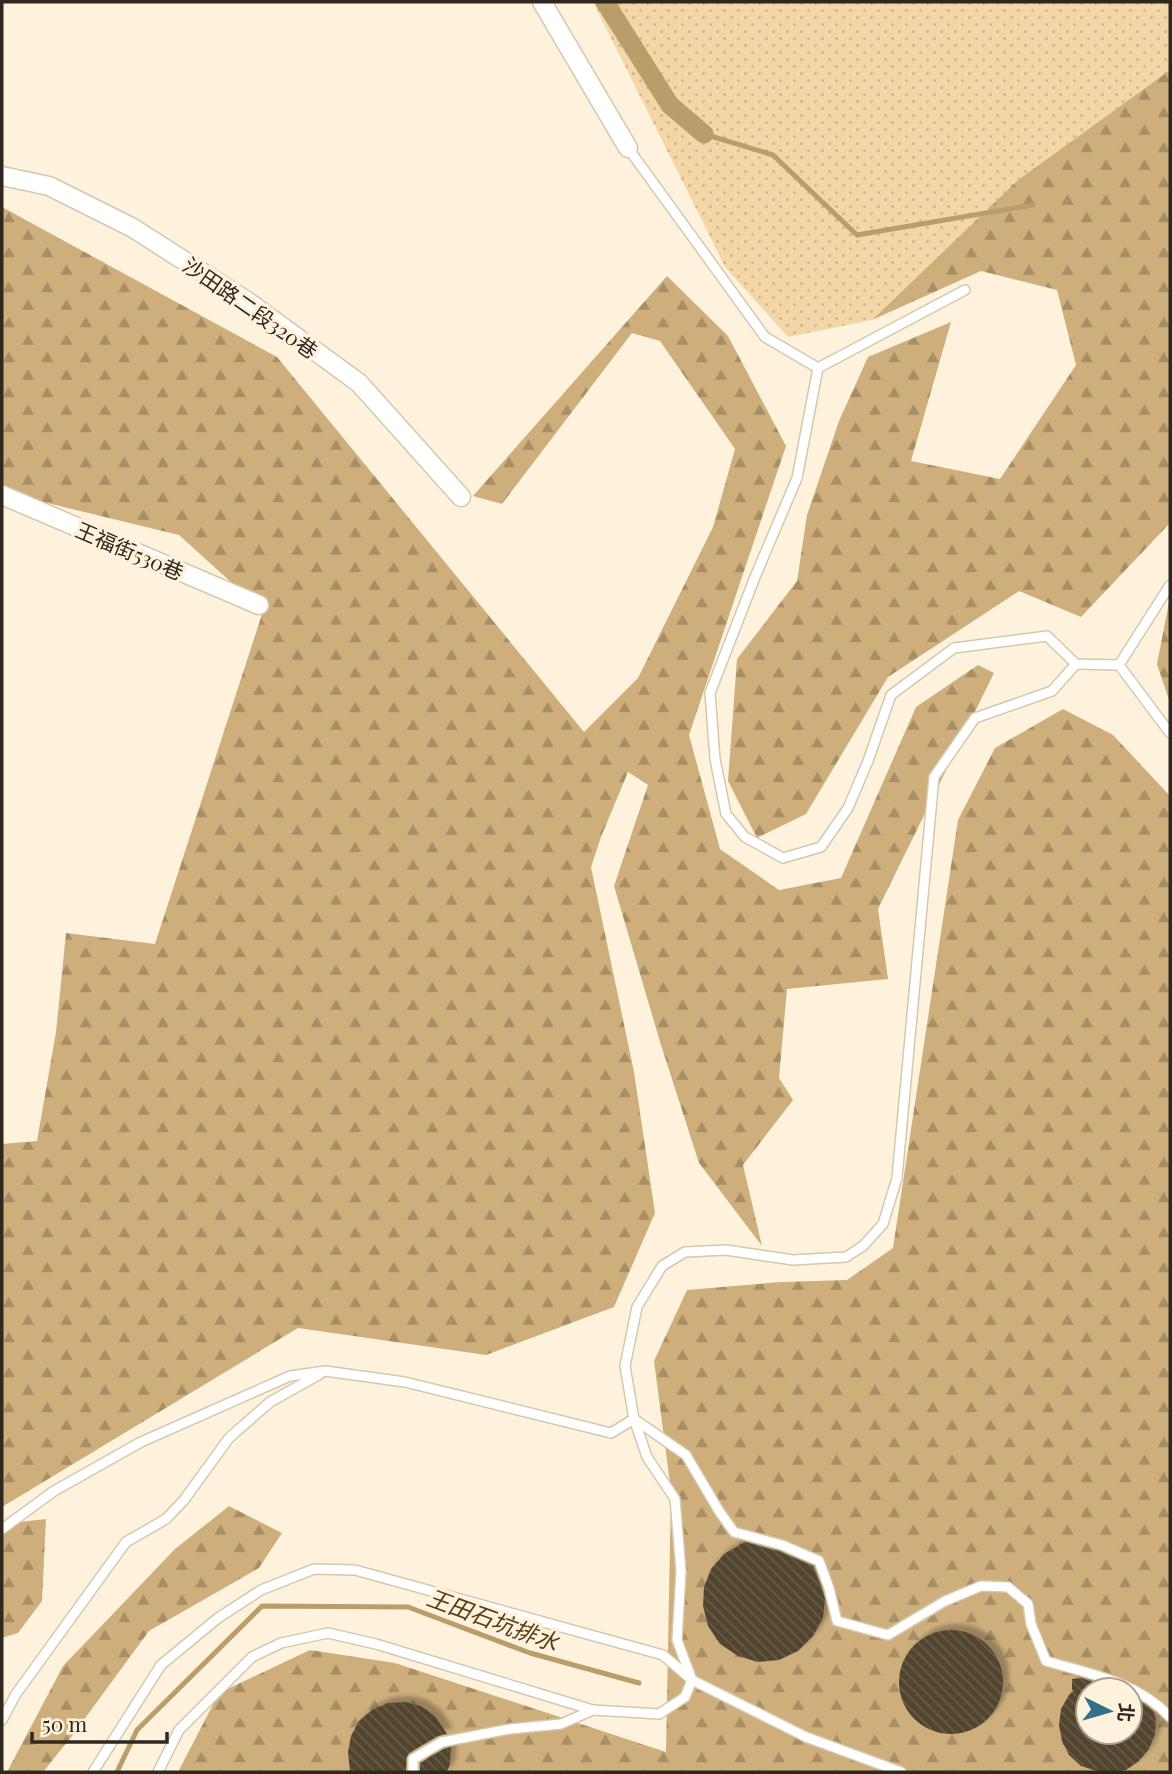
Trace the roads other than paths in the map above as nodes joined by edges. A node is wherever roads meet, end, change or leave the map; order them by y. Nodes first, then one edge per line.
1 (542, 2) edge
2 (628, 148) joint
3 (2, 176) edge
4 (965, 290) dead end
5 (818, 368) junction
6 (2, 495) edge
7 (461, 497) dead end
8 (1170, 585) edge
9 (259, 605) dead end
10 (1076, 664) junction
11 (1119, 665) junction
12 (1170, 733) edge
13 (325, 1371) junction
14 (634, 1419) junction
15 (2, 1529) edge
16 (692, 1680) junction
17 (593, 1710) junction
18 (1170, 1717) edge
19 (2, 1720) edge
20 (93, 1772) edge
21 (158, 1772) edge
22 (413, 1772) edge
23 (901, 1772) edge

1 - 2 street
2 - 5 lane
3 - 7 street, 沙田路二段320巷
4 - 5 lane
5 - 10 lane
6 - 9 street, 王福街530巷
8 - 11 lane
10 - 11 lane
10 - 14 lane
11 - 12 lane
13 - 14 lane
13 - 15 lane
13 - 19 lane
14 - 16 lane
14 - 18 lane
16 - 17 lane
16 - 20 lane
16 - 23 lane
17 - 21 lane
17 - 22 lane

